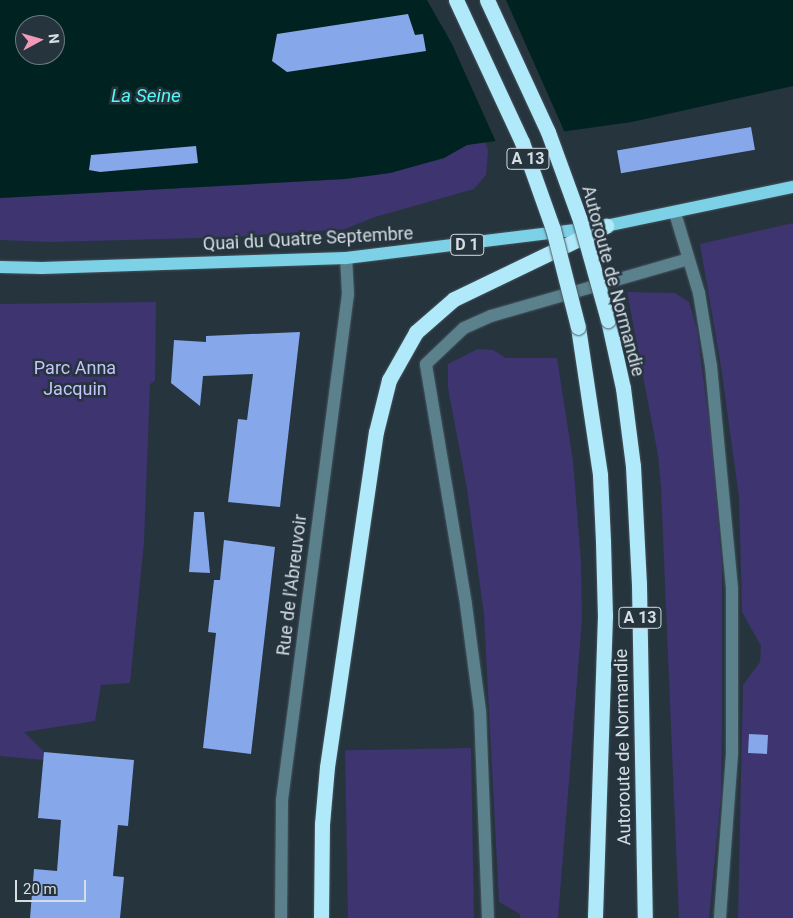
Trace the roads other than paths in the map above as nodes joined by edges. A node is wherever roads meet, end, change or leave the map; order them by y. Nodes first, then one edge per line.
1 (456, 0) edge
2 (487, 0) edge
3 (793, 187) edge
4 (675, 213) junction
5 (606, 226) junction
6 (346, 258) junction
7 (688, 259) junction
8 (0, 267) edge
9 (281, 918) edge
10 (321, 918) edge
11 (488, 918) edge
12 (595, 918) edge
13 (645, 918) edge
14 (720, 918) edge

1 - 12 highway, Autoroute de Normandie / A 13, bridge
2 - 13 highway, Autoroute de Normandie / A 13, bridge
3 - 4 main road, Quai du Quatre Septembre / D 1
4 - 5 main road, Quai du Quatre Septembre / D 1
4 - 7 street
5 - 6 main road, Quai du Quatre Septembre / D 1
5 - 10 highway
6 - 8 main road, Quai du Quatre Septembre / D 1
6 - 9 street, Rue de l'Abreuvoir
7 - 11 street
7 - 14 street

